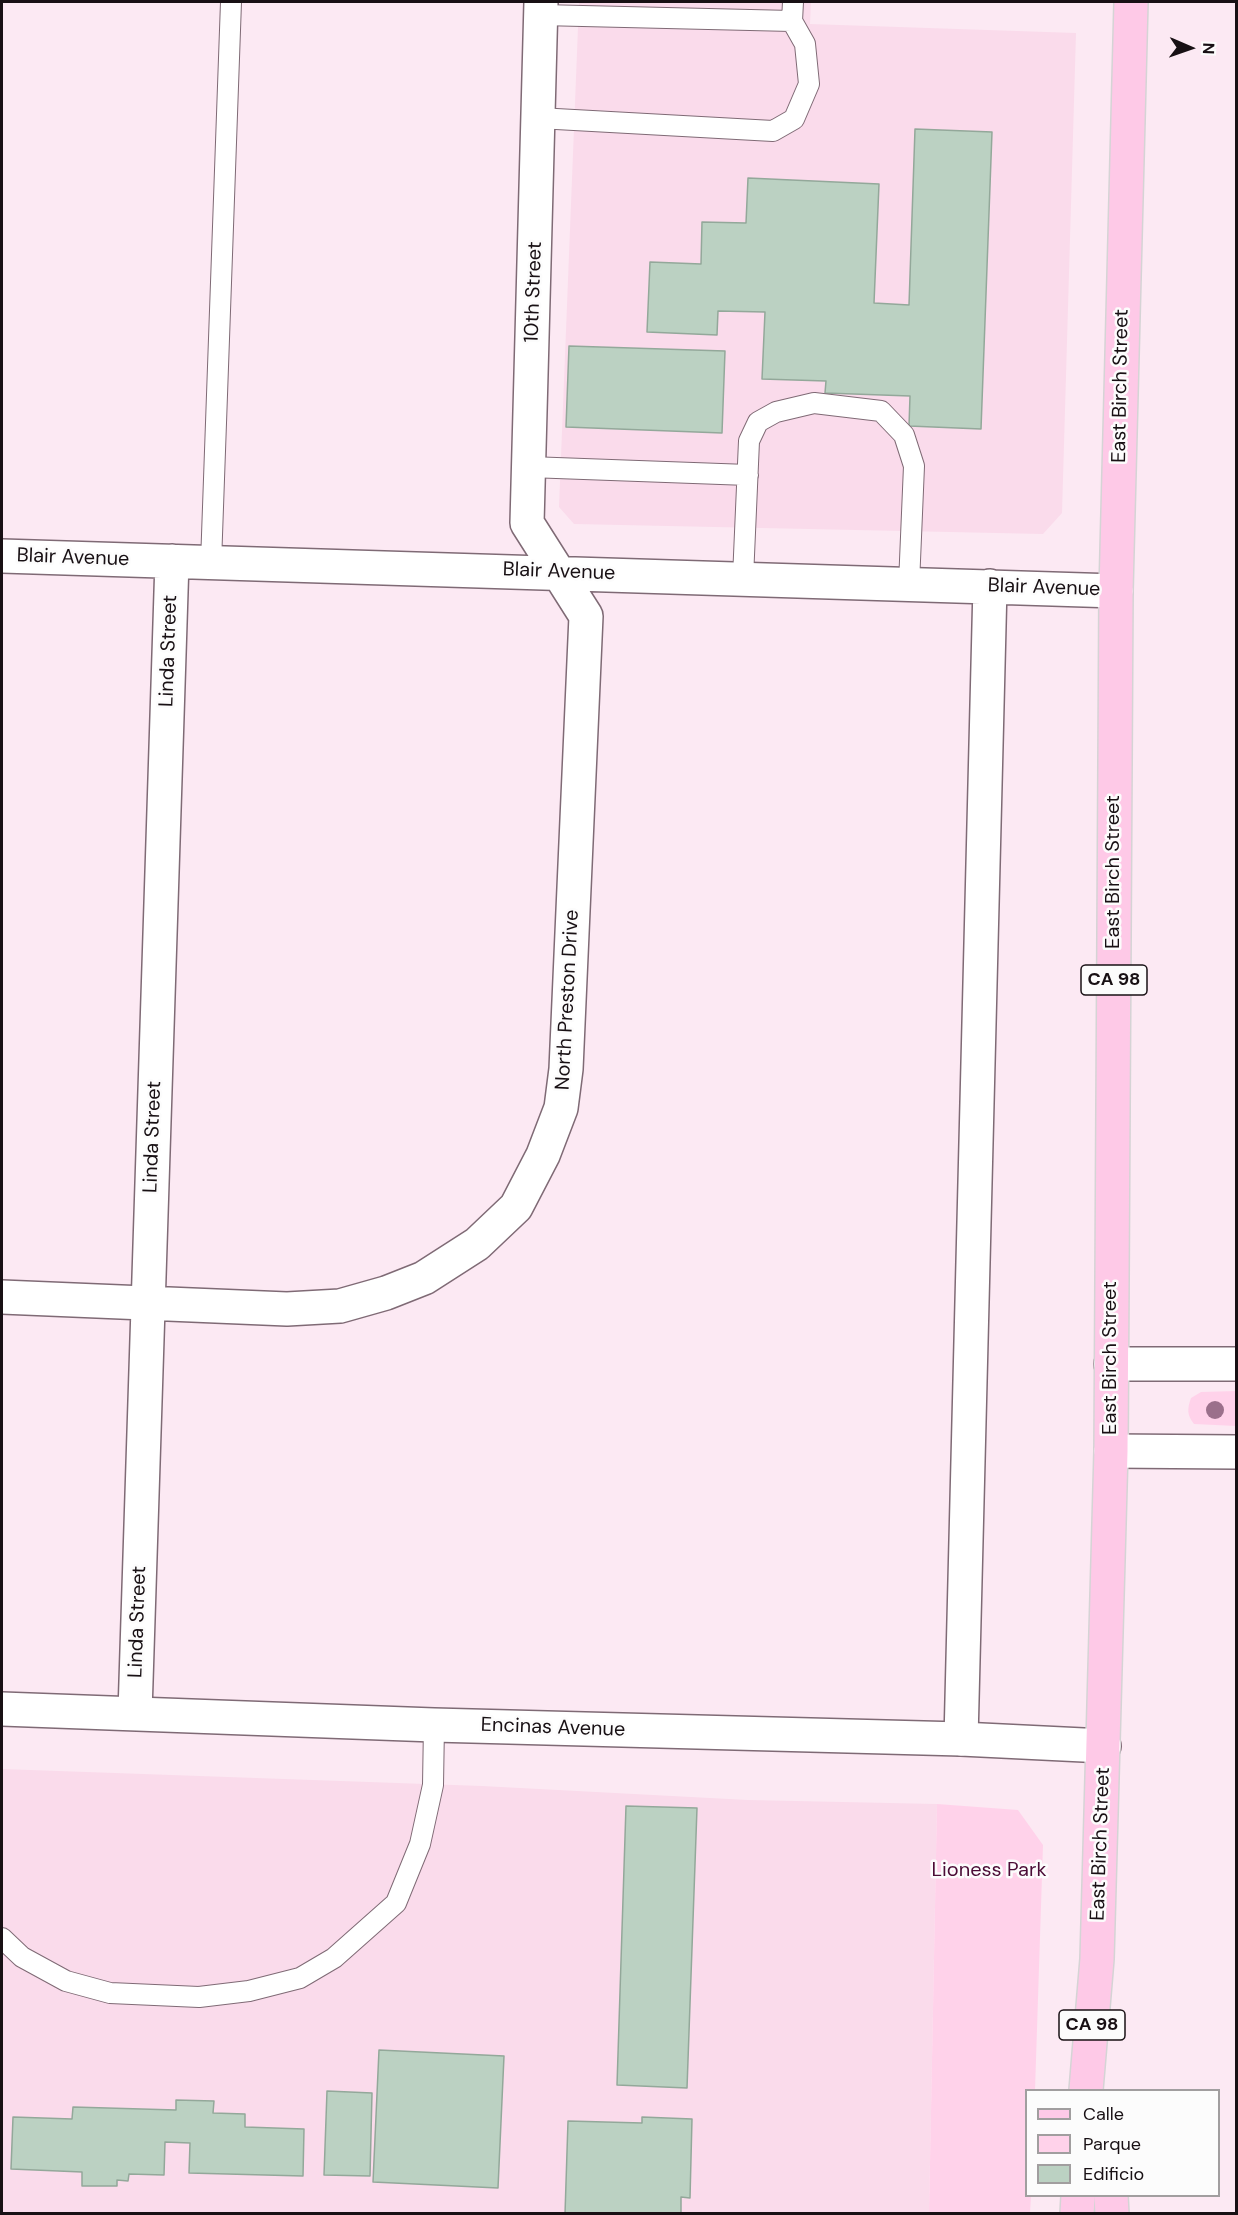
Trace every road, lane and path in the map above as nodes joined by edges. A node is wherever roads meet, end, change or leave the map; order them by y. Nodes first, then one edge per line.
1 (231, 2) edge
2 (1131, 2) edge
3 (541, 8) edge
4 (792, 11) edge
5 (538, 118) junction
6 (529, 467) junction
7 (748, 475) junction
8 (2, 556) edge
9 (172, 561) junction
10 (211, 563) junction
11 (559, 572) junction
12 (743, 578) junction
13 (909, 584) junction
14 (990, 586) junction
15 (1116, 591) junction
16 (2, 1297) edge
17 (147, 1304) junction
18 (1111, 1364) junction
19 (1236, 1364) edge
20 (1111, 1451) junction
21 (1236, 1452) edge
22 (2, 1709) edge
23 (135, 1712) junction
24 (434, 1725) junction
25 (961, 1739) junction
26 (1104, 1746) junction
27 (2, 1938) edge
28 (1097, 1959) junction
29 (1086, 2089) edge
30 (1105, 2089) edge
31 (1078, 2197) edge
32 (1111, 2197) edge
33 (1077, 2214) edge
34 (1112, 2214) edge

1 - 10 lane
2 - 15 main road, East Birch Street / CA 98
3 - 4 lane
3 - 5 street, 10th Street
4 - 5 lane
5 - 6 street, 10th Street
6 - 7 lane
6 - 11 street, 10th Street
7 - 12 lane
7 - 13 lane
8 - 9 street, Blair Avenue
9 - 10 street, Blair Avenue
9 - 17 street, Linda Street
10 - 11 street, Blair Avenue
11 - 12 street, Blair Avenue
11 - 17 street, North Preston Drive
12 - 13 street, Blair Avenue
13 - 14 street, Blair Avenue
14 - 15 street, Blair Avenue
14 - 25 street
15 - 18 main road, East Birch Street / CA 98
16 - 17 street, North Preston Drive
17 - 23 street, Linda Street
18 - 19 street
18 - 20 main road, East Birch Street / CA 98
20 - 21 street
20 - 26 main road, East Birch Street / CA 98
22 - 23 street, Encinas Avenue
23 - 24 street, Encinas Avenue
24 - 25 street, Encinas Avenue
24 - 27 lane
25 - 26 street, Encinas Avenue
26 - 28 main road, East Birch Street / CA 98
28 - 29 main road, East Birch Street / CA 98
28 - 30 main road, East Birch Street / CA 98
31 - 33 main road
32 - 34 main road

